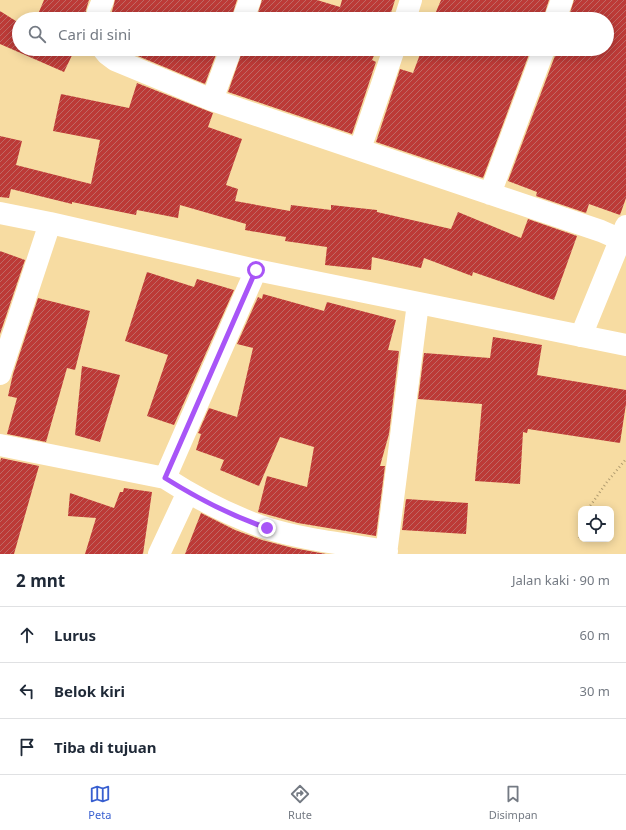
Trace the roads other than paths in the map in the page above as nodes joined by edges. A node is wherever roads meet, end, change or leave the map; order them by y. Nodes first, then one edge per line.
1 (103, 0) edge
2 (250, 0) edge
3 (411, 0) edge
4 (562, 0) edge
5 (98, 12) edge
6 (246, 12) edge
7 (407, 12) edge
8 (558, 12) edge
9 (110, 56) edge
10 (229, 56) edge
11 (392, 56) edge
12 (541, 56) edge
13 (212, 100) junction
14 (360, 149) junction
15 (490, 194) junction
16 (0, 214) edge
17 (50, 223) junction
18 (624, 236) edge
19 (256, 270) junction
20 (418, 303) junction
21 (581, 336) junction
22 (626, 345) edge
23 (0, 374) edge
24 (0, 444) edge
25 (165, 478) junction
26 (188, 492) junction
27 (386, 553) edge
28 (159, 554) edge

1 - 5 street
2 - 6 street
3 - 7 street
4 - 8 street
9 - 13 street
10 - 13 street
11 - 14 street
12 - 15 street
13 - 14 street
14 - 15 street
15 - 18 street
16 - 17 street
17 - 19 street
17 - 23 street
18 - 21 street
19 - 20 street
19 - 25 street
20 - 21 street
20 - 27 street
21 - 22 street
24 - 25 street
25 - 26 street
26 - 27 street
26 - 28 street

